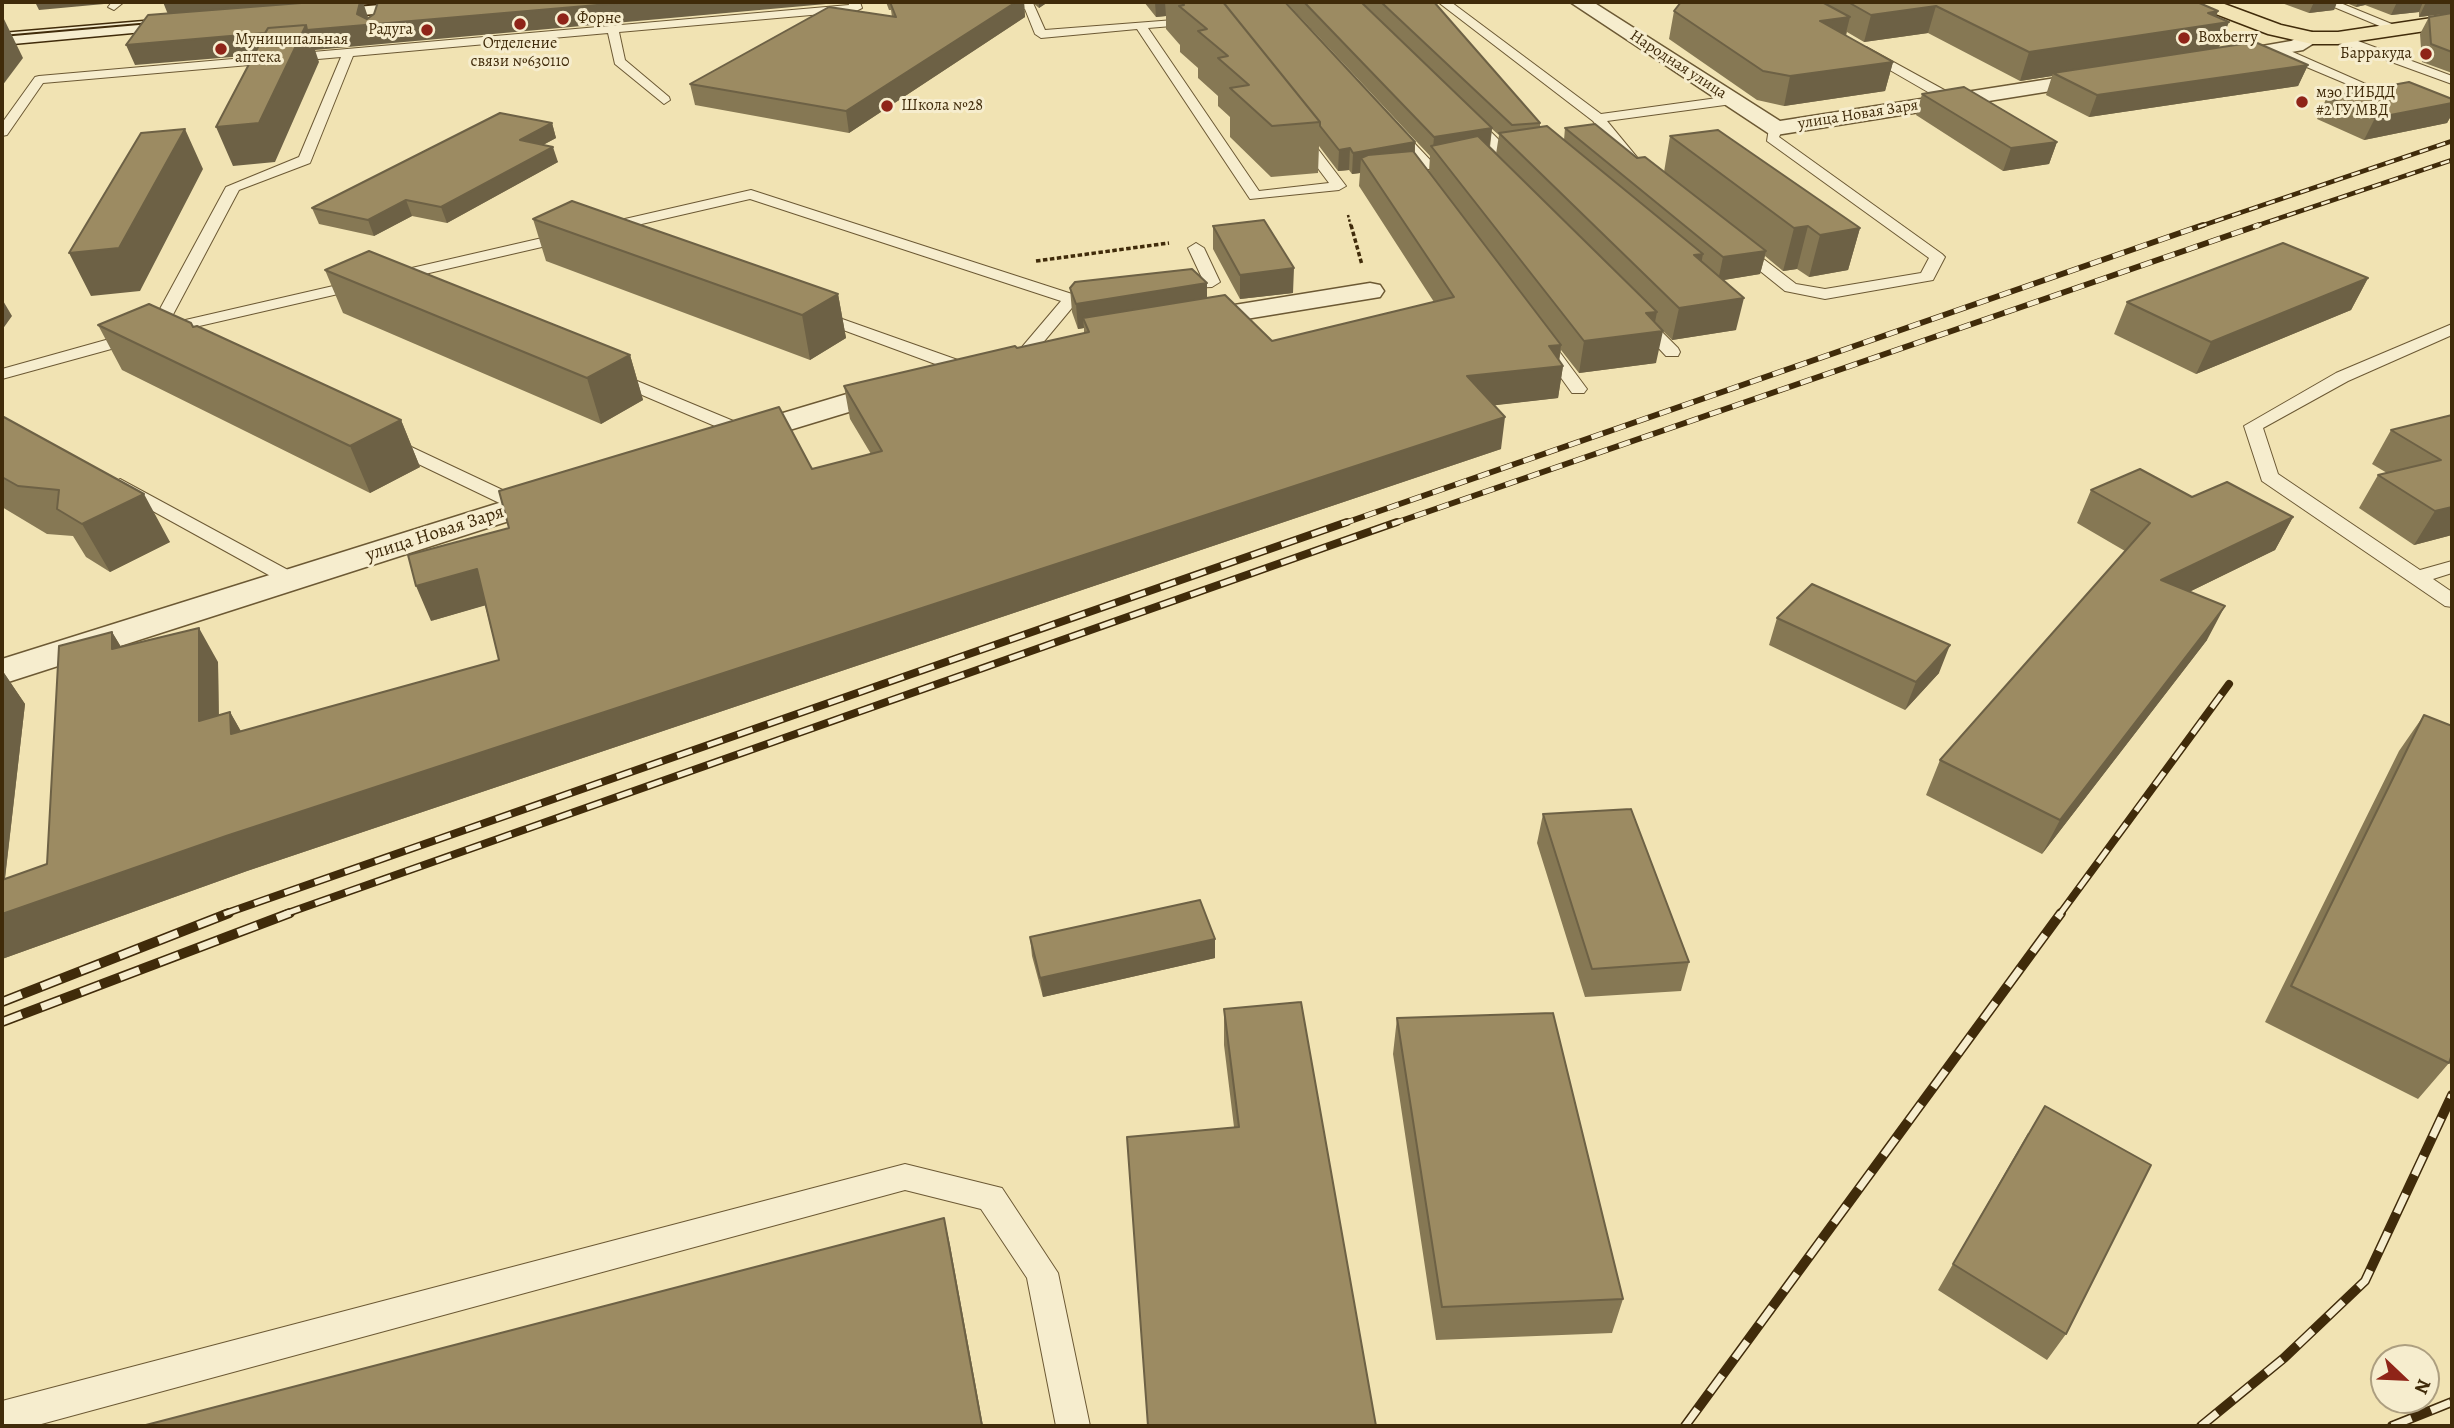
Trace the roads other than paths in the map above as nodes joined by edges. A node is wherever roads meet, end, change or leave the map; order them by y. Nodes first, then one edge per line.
1 (336, 2) edge
2 (447, 2) edge
3 (1444, 2) edge
4 (1580, 2) edge
5 (2202, 2) edge
6 (2329, 2) edge
7 (858, 7) edge
8 (987, 8) edge
9 (379, 10) edge
10 (1204, 10) edge
11 (2452, 21) edge
12 (1140, 25) junction
13 (2398, 29) junction
14 (2, 30) edge
15 (613, 30) junction
16 (2312, 38) junction
17 (2338, 38) junction
18 (2, 39) edge
19 (1860, 47) edge
20 (2275, 49) junction
21 (348, 54) junction
22 (2208, 60) edge
23 (2127, 73) edge
24 (2452, 80) edge
25 (2371, 89) edge
26 (664, 100) dead end
27 (1732, 100) junction
28 (1952, 100) junction
29 (1457, 106) edge
30 (1598, 118) junction
31 (1290, 123) edge
32 (1390, 125) edge
33 (1776, 128) junction
34 (2, 132) edge
35 (1536, 149) edge
36 (1434, 165) joint
37 (1649, 176) edge
38 (1424, 183) edge
39 (586, 232) junction
40 (1726, 236) edge
41 (612, 241) edge
42 (1196, 248) dead end
43 (383, 279) junction
44 (1161, 288) edge
45 (408, 290) edge
46 (1370, 290) road end
47 (1097, 296) edge
48 (1071, 299) junction
49 (1624, 304) edge
50 (794, 307) edge
51 (1166, 324) edge
52 (2452, 329) edge
53 (156, 331) junction
54 (1538, 335) edge
55 (1070, 340) edge
56 (181, 343) edge
57 (1672, 352) dead end
58 (996, 357) junction
59 (597, 370) edge
60 (2, 374) edge
61 (1578, 389) dead end
62 (370, 434) edge
63 (749, 434) junction
64 (698, 450) edge
65 (98, 474) edge
66 (584, 486) edge
67 (521, 506) junction
68 (2452, 567) edge
69 (2416, 577) junction
70 (292, 580) junction
71 (2452, 601) edge
72 (2, 671) edge
73 (2, 1418) edge
74 (1073, 1426) edge

1 - 9 street
2 - 9 street
3 - 30 lane
4 - 27 street, Народная улица
5 - 16 highway
6 - 13 lane
7 - 15 lane
8 - 12 lane
10 - 12 lane
11 - 13 highway
12 - 31 lane
13 - 17 highway
14 - 18 street
15 - 21 lane
15 - 26 lane
16 - 17 highway
16 - 20 street
17 - 24 lane
19 - 28 lane
20 - 22 street
20 - 25 lane
21 - 34 lane
21 - 53 lane
23 - 28 street, улица Новая Заря
27 - 30 lane
27 - 33 street, Народная улица
28 - 33 street, улица Новая Заря
29 - 35 lane
30 - 37 lane
32 - 36 lane
33 - 40 lane
36 - 38 lane
39 - 41 lane
39 - 43 lane
39 - 48 lane
42 - 44 lane
43 - 45 lane
43 - 53 lane
46 - 51 street
47 - 48 lane
48 - 58 lane
49 - 57 lane
50 - 58 lane
52 - 69 lane
53 - 56 lane
53 - 60 lane
54 - 61 lane
55 - 58 street
58 - 63 street
59 - 63 lane
62 - 67 lane
63 - 64 street
65 - 70 lane
66 - 67 street, улица Новая Заря
67 - 70 street, улица Новая Заря
68 - 69 lane
69 - 71 lane
70 - 72 street, улица Новая Заря
73 - 74 lane

